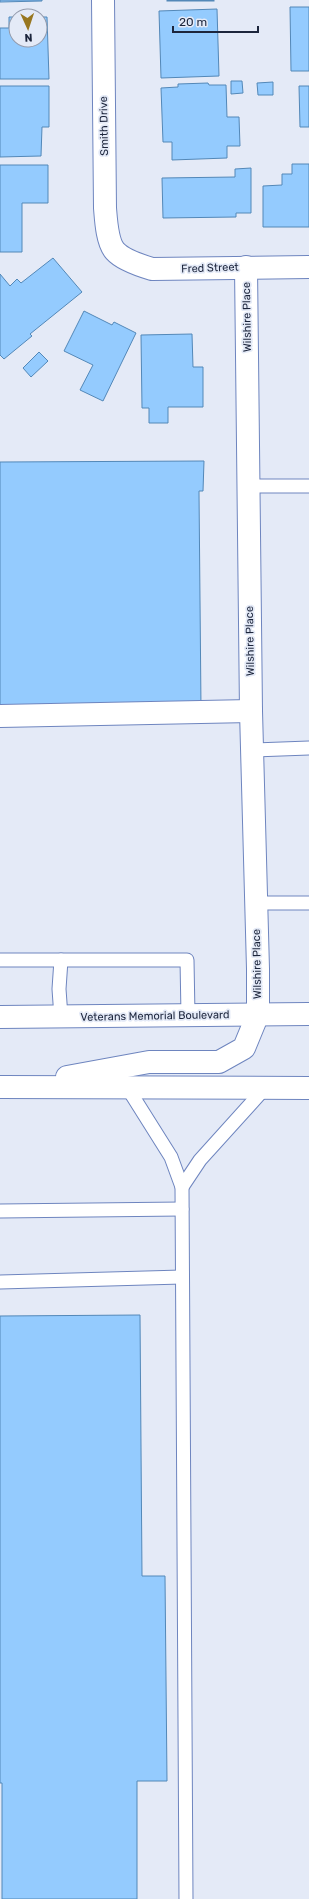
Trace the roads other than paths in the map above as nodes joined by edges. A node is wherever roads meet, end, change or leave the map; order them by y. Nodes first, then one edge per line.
1 (103, 0) edge
2 (115, 251) joint
3 (246, 267) junction
4 (309, 267) edge
5 (248, 486) junction
6 (309, 486) edge
7 (251, 712) junction
8 (0, 716) edge
9 (309, 748) edge
10 (252, 750) junction
11 (256, 903) junction
12 (309, 903) edge
13 (0, 960) edge
14 (60, 960) junction
15 (258, 1014) junction
16 (309, 1014) edge
17 (188, 1015) junction
18 (0, 1017) edge
19 (61, 1017) junction
20 (8, 1087) edge
21 (127, 1087) junction
22 (265, 1088) junction
23 (309, 1088) edge
24 (182, 1187) junction
25 (182, 1209) junction
26 (0, 1211) edge
27 (182, 1277) junction
28 (0, 1282) edge
29 (186, 1899) edge

1 - 2 street, Smith Drive
2 - 3 street, Fred Street
3 - 4 street, Fred Street
3 - 5 street, Wilshire Place
5 - 6 lane
5 - 7 street, Wilshire Place
7 - 8 street
7 - 10 street, Wilshire Place
9 - 10 lane
10 - 11 street, Wilshire Place
11 - 12 lane
11 - 15 street, Wilshire Place
13 - 14 lane
14 - 17 lane
14 - 19 lane
15 - 16 street, Veterans Memorial Boulevard
15 - 17 street, Veterans Memorial Boulevard
15 - 20 street
17 - 19 street, Veterans Memorial Boulevard
18 - 19 street, Veterans Memorial Boulevard
20 - 21 street
21 - 22 street
21 - 24 lane
22 - 23 street
22 - 24 lane
24 - 25 lane
25 - 26 lane
25 - 27 lane
27 - 28 lane
27 - 29 lane

